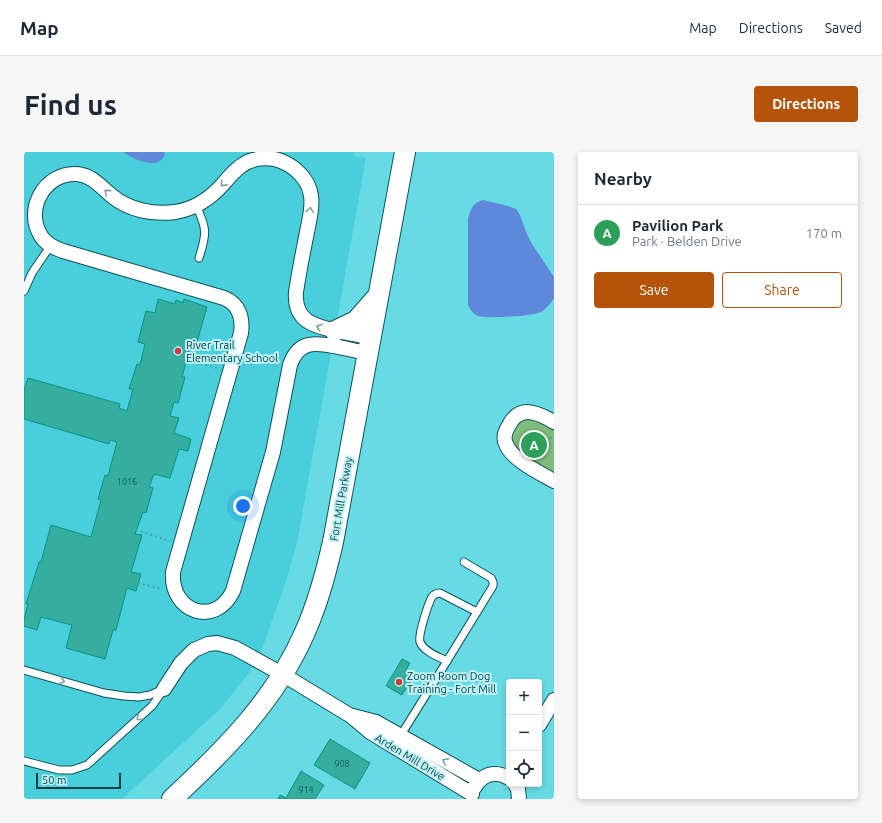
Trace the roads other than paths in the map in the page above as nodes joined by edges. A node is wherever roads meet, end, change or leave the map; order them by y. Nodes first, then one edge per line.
1 (405, 152) edge
2 (196, 205) junction
3 (51, 245) junction
4 (199, 258) dead end
5 (24, 291) edge
6 (379, 294) junction
7 (336, 331) junction
8 (369, 345) junction
9 (554, 422) edge
10 (554, 481) edge
11 (464, 562) dead end
12 (477, 612) junction
13 (447, 661) junction
14 (24, 670) edge
15 (282, 674) junction
16 (164, 689) junction
17 (554, 700) edge
18 (542, 720) edge
19 (397, 741) junction
20 (24, 761) edge
21 (506, 777) edge
22 (479, 780) junction
23 (516, 787) edge
24 (472, 796) edge
25 (172, 799) edge
26 (519, 799) edge

1 - 6 main road, Fort Mill Parkway
2 -> 3 street
2 - 4 lane
7 -> 2 street
3 - 5 lane
3 - 8 street
6 - 7 main road
6 - 8 main road, Fort Mill Parkway
7 - 8 street
8 - 15 main road, Fort Mill Parkway
9 - 10 street
11 - 12 lane
12 - 13 lane
12 - 13 lane
13 - 19 lane
14 -> 16 lane
15 - 16 street, Arden Mill Drive
15 - 19 street, Arden Mill Drive
15 - 25 main road, Fort Mill Parkway
16 -> 20 lane
17 - 18 street
22 -> 19 street, Arden Mill Drive
19 - 24 street, Arden Mill Drive
21 - 22 street
22 - 24 street, Arden Mill Drive
23 - 26 street

